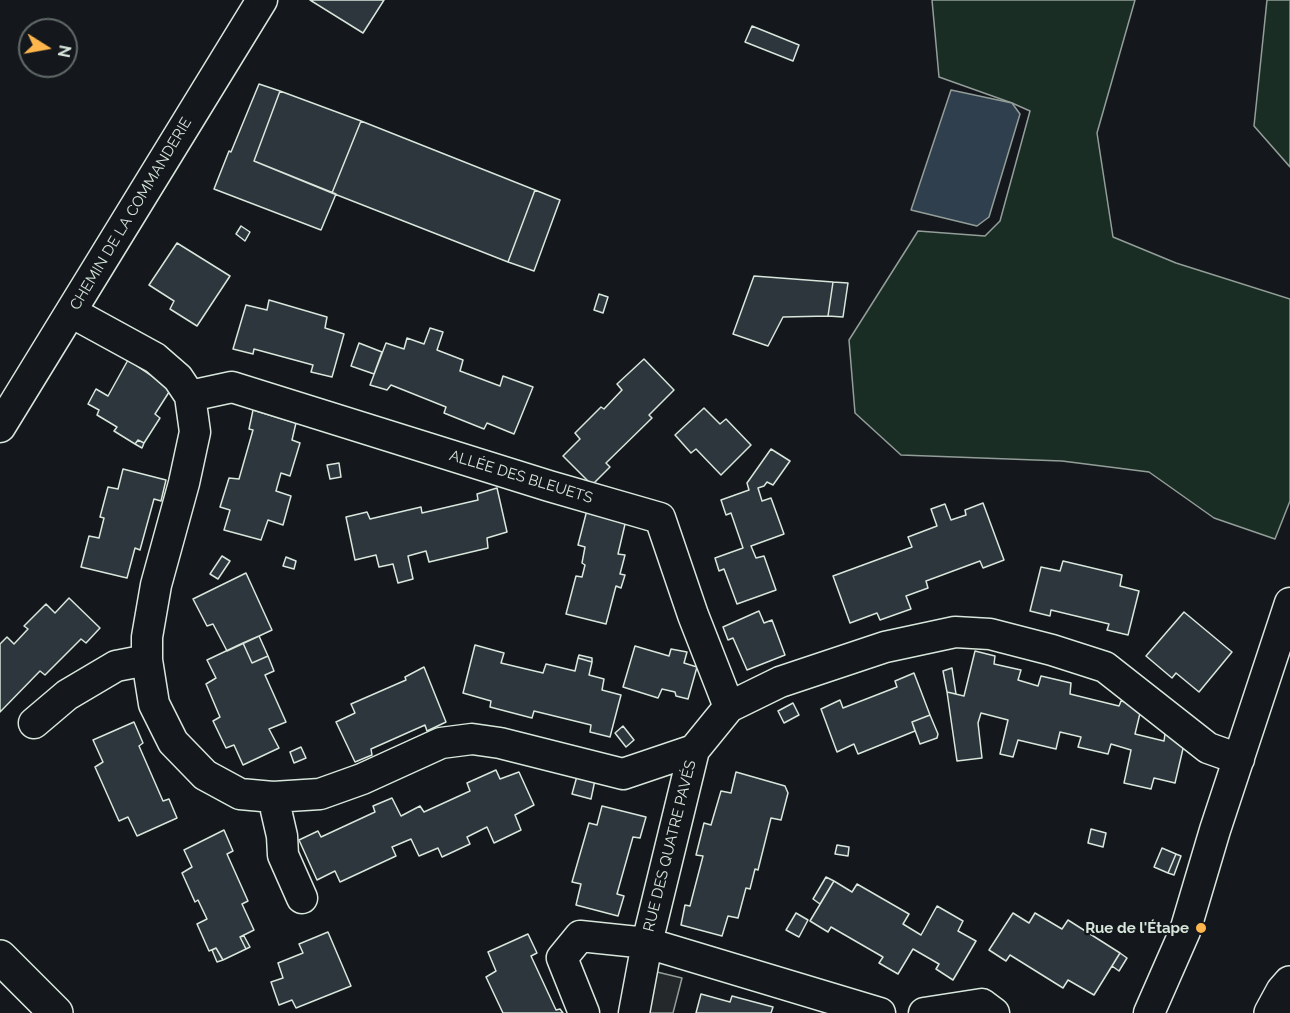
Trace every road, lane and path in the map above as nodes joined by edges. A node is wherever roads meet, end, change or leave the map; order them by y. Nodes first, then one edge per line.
1 (262, 0) edge
2 (71, 312) junction
3 (190, 396) junction
4 (0, 427) edge
5 (1290, 603) edge
6 (147, 660) junction
7 (729, 707) junction
8 (34, 723) dead end
9 (694, 750) junction
10 (1239, 759) junction
11 (273, 797) junction
12 (302, 898) dead end
13 (647, 943) junction
14 (0, 957) edge
15 (1290, 983) edge
16 (56, 1013) edge
17 (584, 1013) edge
18 (634, 1013) edge
19 (880, 1013) edge
20 (924, 1013) edge
21 (994, 1013) edge
22 (1149, 1013) edge
23 (1271, 1013) edge

1 - 2 street, CHEMIN DE LA COMMANDERIE
2 - 3 street
2 - 4 street, CHEMIN DE LA COMMANDERIE
3 - 6 street
3 - 7 street, ALLÉE DES BLEUETS
5 - 10 street
6 - 8 street
6 - 11 street
7 - 9 street
7 - 10 street
9 - 11 street
9 - 13 street, RUE DES QUATRE PAVÉS
10 - 22 street
11 - 12 street
13 - 17 street
13 - 18 street, RUE DES QUATRE PAVÉS
13 - 19 street
14 - 16 main road
15 - 23 main road
20 - 21 street

